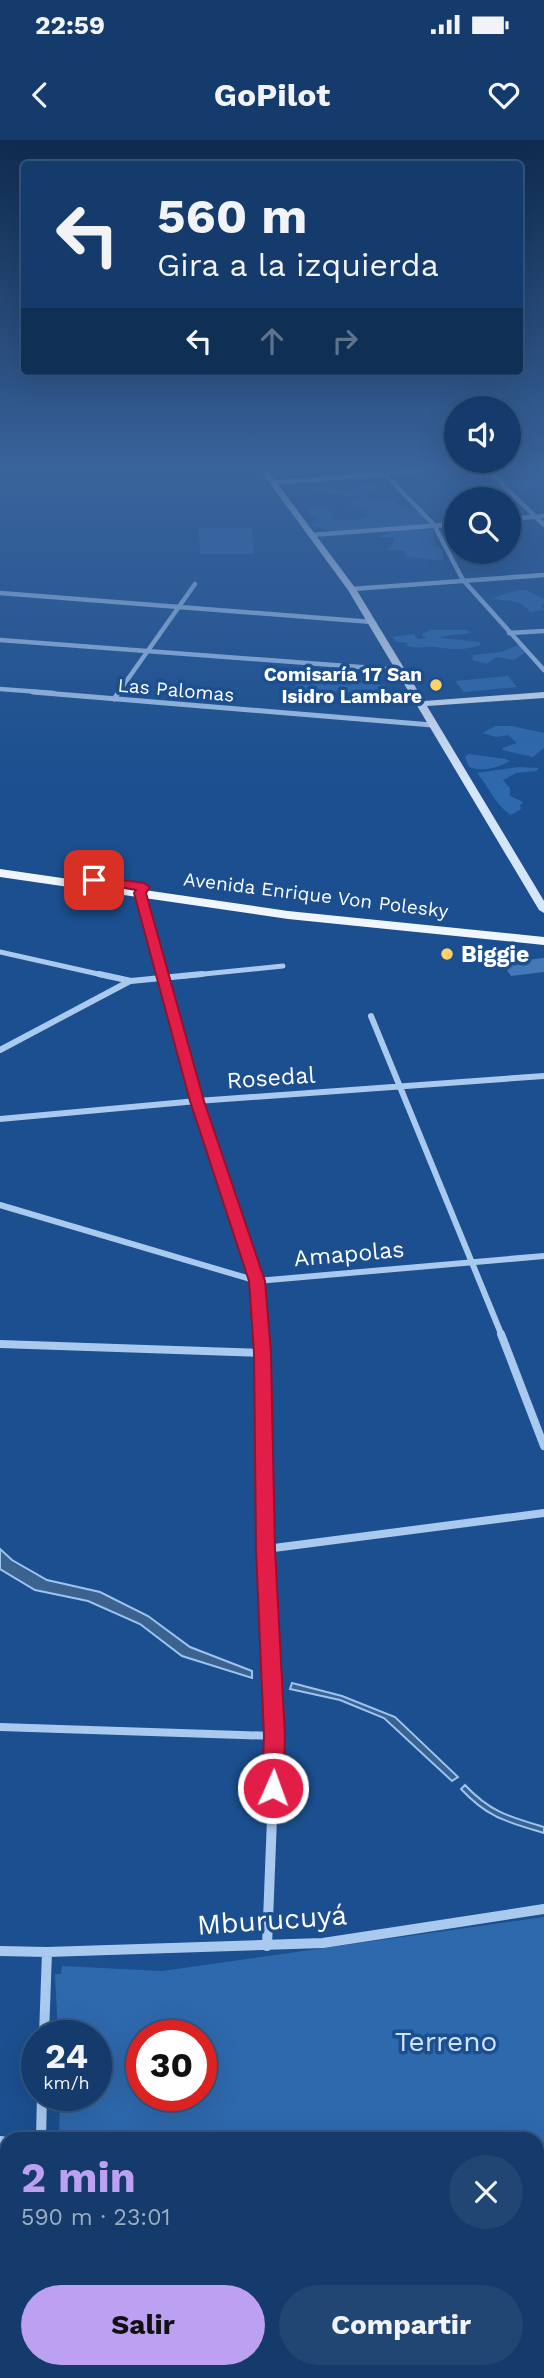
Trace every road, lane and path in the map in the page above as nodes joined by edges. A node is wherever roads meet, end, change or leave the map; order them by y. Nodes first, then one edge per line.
1 (342, 575) edge
2 (461, 575) edge
3 (537, 575) edge
4 (463, 580) junction
5 (195, 584) dead end
6 (352, 589) junction
7 (0, 593) edge
8 (178, 607) junction
9 (372, 622) junction
10 (544, 631) edge
11 (509, 634) junction
12 (0, 640) edge
13 (149, 651) junction
14 (400, 670) junction
15 (544, 670) edge
16 (0, 689) edge
17 (544, 695) edge
18 (114, 699) junction
19 (420, 704) junction
20 (432, 725) junction
21 (0, 866) edge
22 (0, 873) edge
23 (142, 890) junction
24 (544, 909) edge
25 (544, 929) edge
26 (544, 941) edge
27 (0, 952) edge
28 (283, 966) dead end
29 (163, 978) junction
30 (131, 981) junction
31 (371, 1016) dead end
32 (0, 1050) edge
33 (544, 1076) edge
34 (403, 1087) junction
35 (197, 1101) junction
36 (0, 1119) edge
37 (0, 1205) edge
38 (544, 1256) edge
39 (474, 1263) junction
40 (257, 1281) junction
41 (0, 1344) edge
42 (263, 1353) junction
43 (544, 1446) edge
44 (544, 1513) edge
45 (266, 1549) junction
46 (0, 1727) edge
47 (275, 1736) junction
48 (544, 1909) edge
49 (267, 1946) junction
50 (0, 1951) edge
51 (47, 1952) junction
52 (45, 2020) edge
53 (42, 2111) edge
54 (41, 2132) edge

1 - 6 main road
2 - 4 street
3 - 4 street
4 - 6 street
4 - 11 street
5 - 8 street
6 - 9 main road
7 - 8 street
8 - 9 street
8 - 13 street
9 - 14 main road
10 - 11 street
11 - 15 street
12 - 13 street
13 - 14 street
13 - 18 street
14 - 19 main road
16 - 18 street, Las Palomas
17 - 19 main road
18 - 20 street, Las Palomas
19 - 20 main road
20 - 24 main road
21 - 23 main road, Avenida Enrique Von Polesky
22 - 23 main road, Avenida Enrique Von Polesky
23 - 25 main road, Avenida Enrique Von Polesky
23 - 26 main road, Avenida Enrique Von Polesky
23 - 29 street
27 - 30 street
28 - 29 street
29 - 30 street
29 - 35 street
30 - 32 street
31 - 34 street
33 - 34 street, Rosedal
34 - 35 street, Rosedal
34 - 39 street
35 - 36 street, Rosedal
35 - 40 street
37 - 40 street, Amapolas
38 - 39 street, Amapolas
39 - 40 street, Amapolas
39 - 43 street
40 - 42 street
41 - 42 street
42 - 45 street
44 - 45 street
45 - 47 street
46 - 47 street
47 - 49 street
48 - 49 street, Mburucuyá
49 - 51 street, Mburucuyá
50 - 51 street, Mburucuyá
51 - 52 street
53 - 54 street

